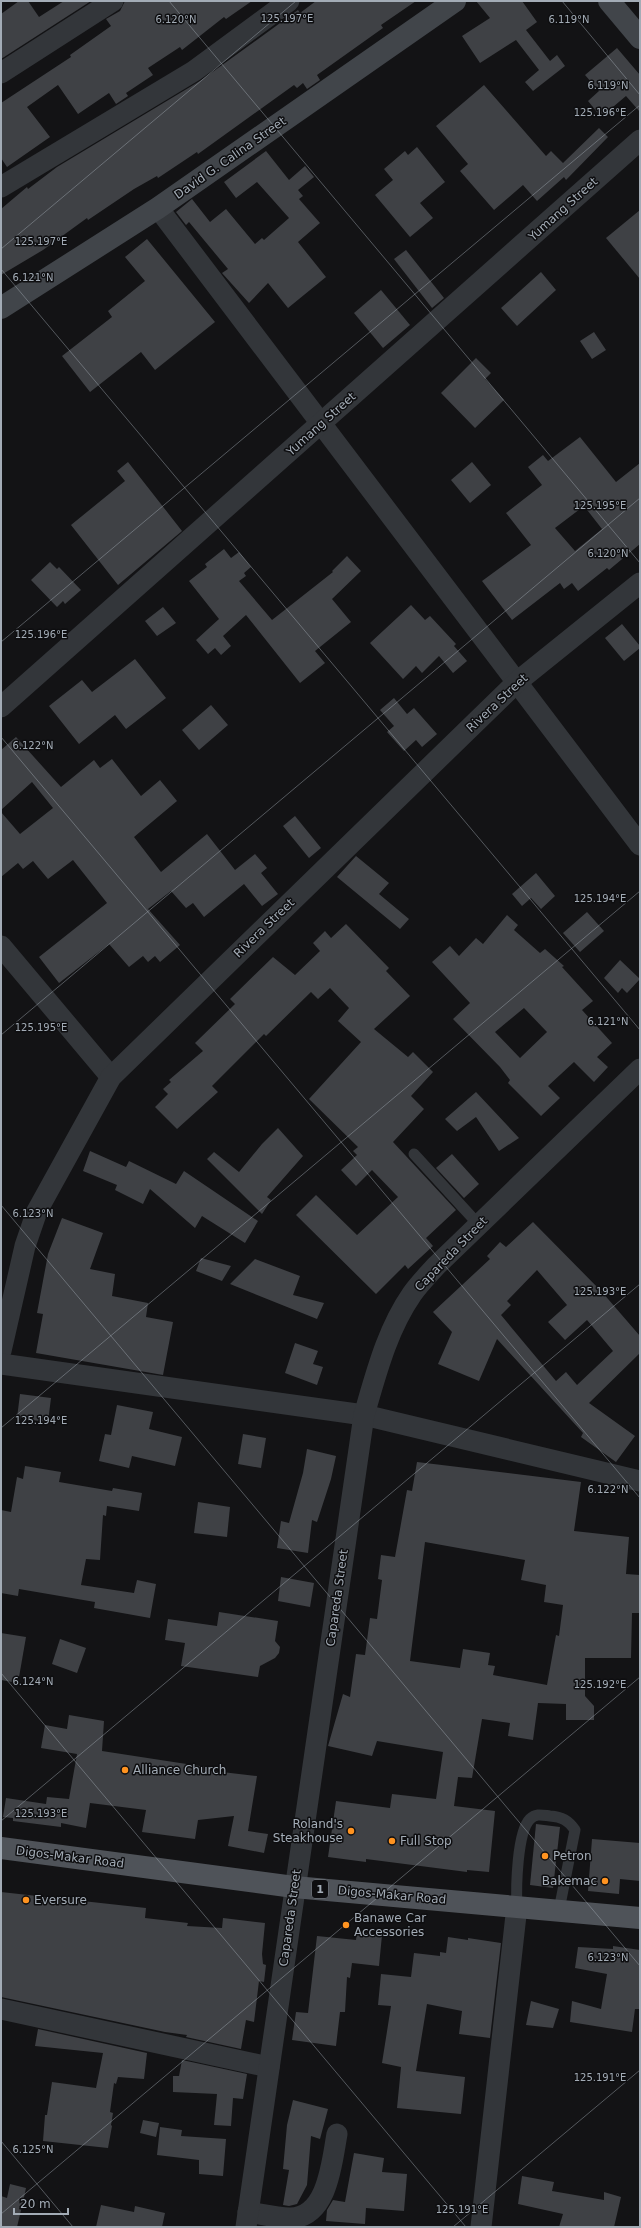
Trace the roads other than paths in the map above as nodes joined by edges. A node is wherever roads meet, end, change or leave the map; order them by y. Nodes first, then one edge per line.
1 (113, 1) edge
2 (289, 1) edge
3 (455, 1) edge
4 (609, 1) edge
5 (640, 38) edge
6 (1, 73) edge
7 (640, 140) edge
8 (1, 188) edge
9 (158, 208) junction
10 (1, 308) edge
11 (321, 423) junction
12 (640, 583) edge
13 (517, 682) junction
14 (1, 707) edge
15 (640, 845) edge
16 (1, 946) edge
17 (640, 1069) edge
18 (111, 1077) junction
19 (414, 1154) dead end
20 (479, 1225) junction
21 (1, 1351) edge
22 (1, 1364) edge
23 (364, 1415) junction
24 (640, 1481) edge
25 (1, 1848) edge
26 (294, 1887) junction
27 (517, 1906) junction
28 (559, 1910) junction
29 (640, 1918) edge
30 (1, 2009) edge
31 (269, 2067) junction
32 (337, 2134) dead end
33 (247, 2220) edge
34 (481, 2227) edge

1 - 6 street
2 - 8 street
3 - 9 street, David G. Calina Street
4 - 5 street
7 - 11 street, Yumang Street
9 - 10 street, David G. Calina Street
9 - 11 street
11 - 13 street
11 - 14 street, Yumang Street
12 - 13 street, Rivera Street
13 - 15 street
13 - 18 street, Rivera Street
16 - 18 street
17 - 20 street, Capareda Street
18 - 21 street, Rivera Street
19 - 20 lane
20 - 23 street, Capareda Street
22 - 23 street
23 - 24 street
23 - 26 street, Capareda Street
25 - 26 main road, Digos-Makar Road / 1
26 - 27 main road, Digos-Makar Road / 1
26 - 31 street, Capareda Street
27 - 28 main road, Digos-Makar Road / 1
27 - 28 lane
27 - 34 street
28 - 29 main road, Digos-Makar Road / 1
30 - 31 street
31 - 33 street, Capareda Street
32 - 33 street

